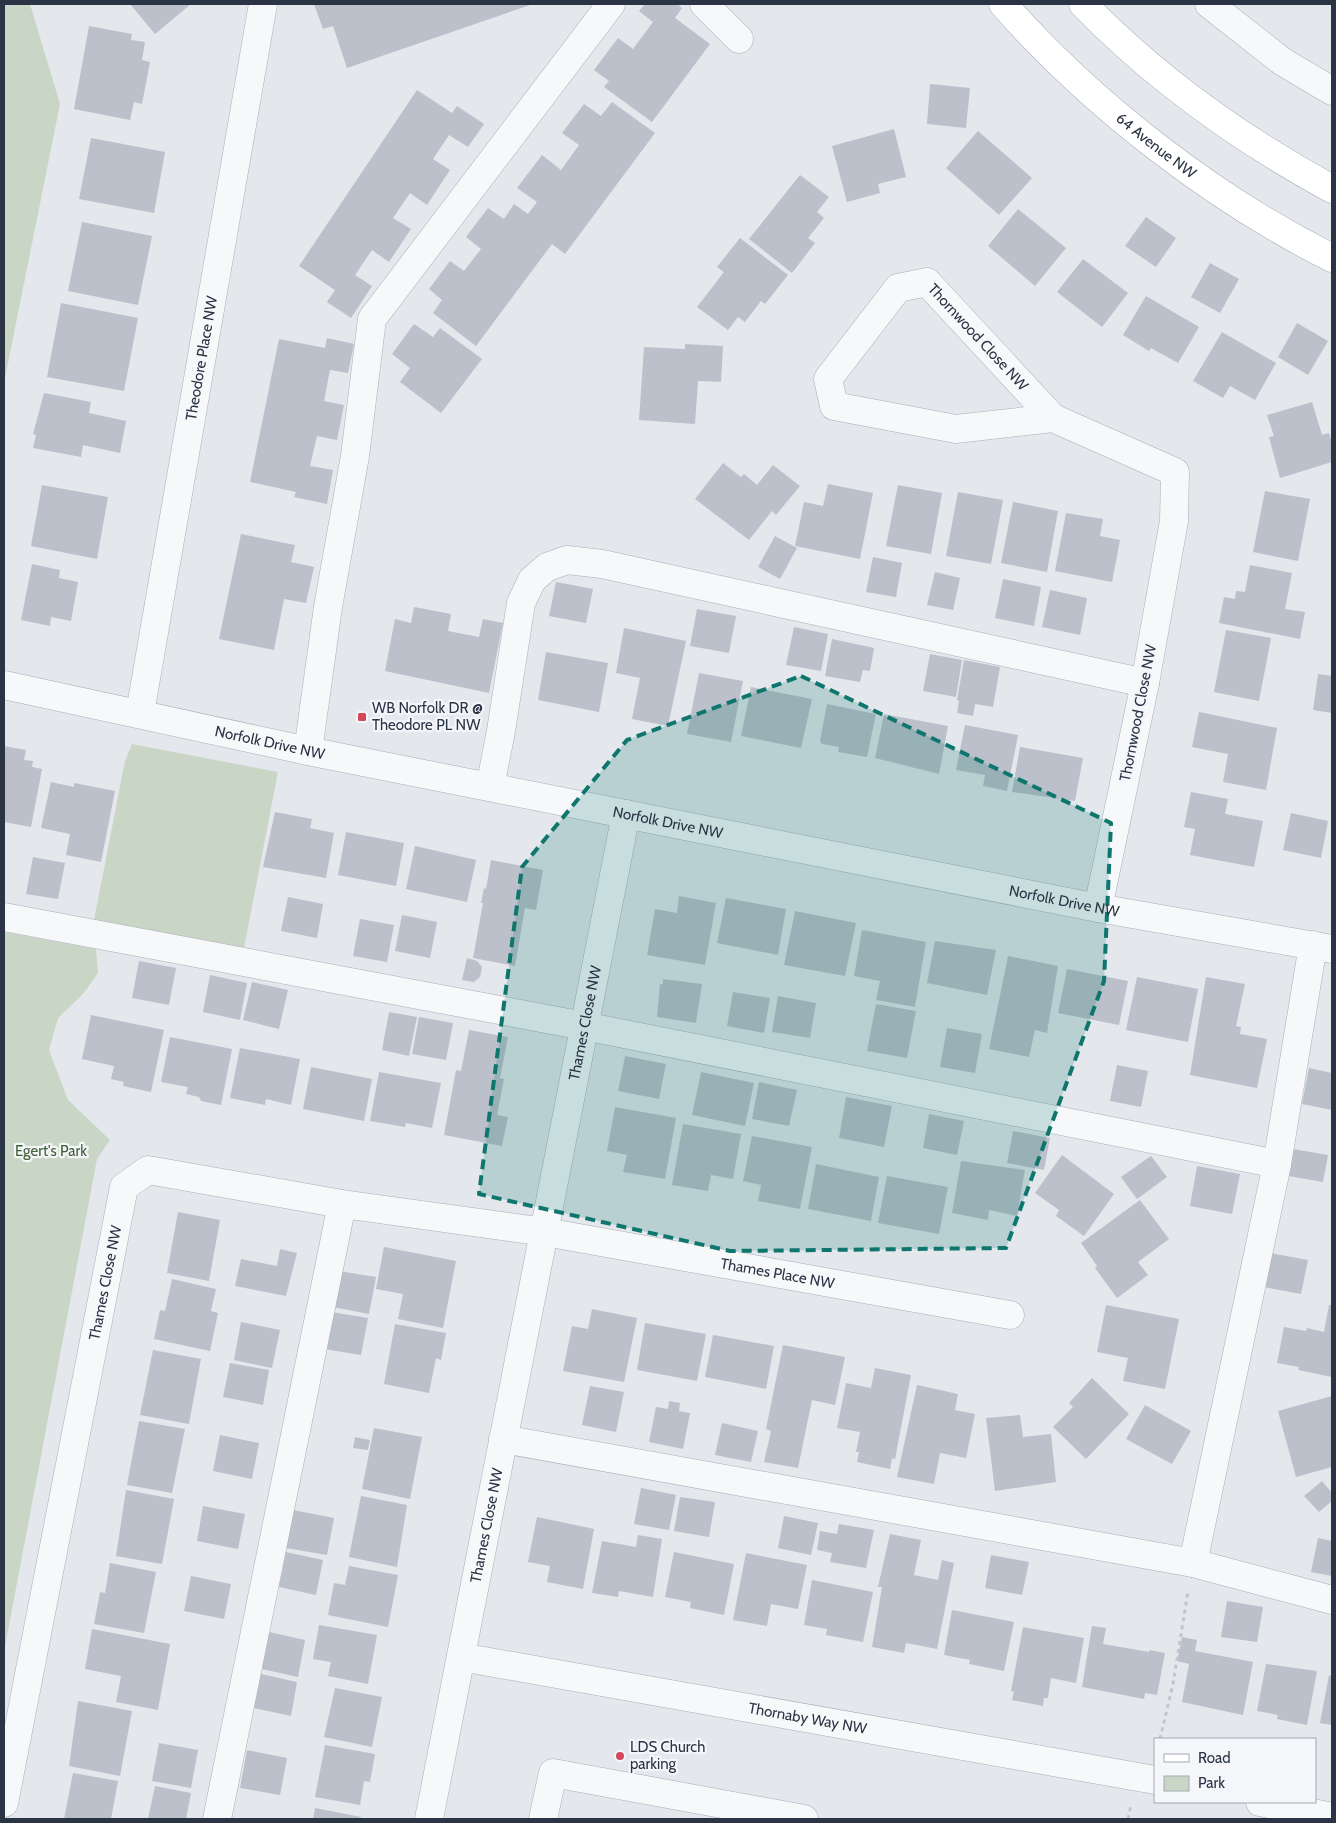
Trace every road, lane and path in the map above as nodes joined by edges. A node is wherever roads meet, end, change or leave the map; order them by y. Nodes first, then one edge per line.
1 (263, 4) edge
2 (611, 4) edge
3 (704, 4) edge
4 (1003, 4) edge
5 (1084, 4) edge
6 (1209, 4) edge
7 (739, 40) dead end
8 (1332, 91) edge
9 (1332, 189) edge
10 (1332, 258) edge
11 (1053, 418) junction
12 (1145, 683) junction
13 (4, 685) edge
14 (140, 713) junction
15 (308, 751) junction
16 (490, 787) junction
17 (626, 814) junction
18 (1098, 908) junction
19 (4, 917) edge
20 (1323, 947) edge
21 (584, 1026) junction
22 (1277, 1164) junction
23 (342, 1204) junction
24 (545, 1232) junction
25 (1010, 1315) dead end
26 (503, 1439) junction
27 (1193, 1563) junction
28 (1332, 1600) edge
29 (461, 1657) junction
30 (1160, 1738) edge
31 (1154, 1780) edge
32 (1132, 1800) dead end
33 (4, 1803) edge
34 (1265, 1803) edge
35 (1332, 1817) edge
36 (217, 1819) edge
37 (429, 1819) edge
38 (543, 1819) edge
39 (804, 1819) edge
40 (1128, 1819) edge

1 - 14 street, Theodore Place NW
2 - 15 street
3 - 7 street
4 - 10 main road, 64 Avenue NW
5 - 9 main road
6 - 8 street
11 - 11 street, Thornwood Close NW
11 - 12 street, Thornwood Close NW
12 - 16 street
12 - 18 street, Thornwood Close NW
13 - 14 street, Norfolk Drive NW
14 - 15 street, Norfolk Drive NW
15 - 16 street, Norfolk Drive NW
16 - 17 street, Norfolk Drive NW
17 - 18 street, Norfolk Drive NW
17 - 21 street, Thames Close NW
18 - 20 street, Norfolk Drive NW
19 - 21 street
20 - 22 street
21 - 22 street
21 - 24 street, Thames Close NW
22 - 27 street
23 - 24 street, Thames Close NW
23 - 33 street, Thames Close NW
23 - 36 street
24 - 25 street, Thames Place NW
24 - 26 street, Thames Close NW
26 - 27 street
26 - 29 street, Thames Close NW
27 - 28 street
27 - 30 path
29 - 31 street, Thornaby Way NW
29 - 37 street, Thames Close NW
32 - 40 path
34 - 35 street
38 - 39 street

